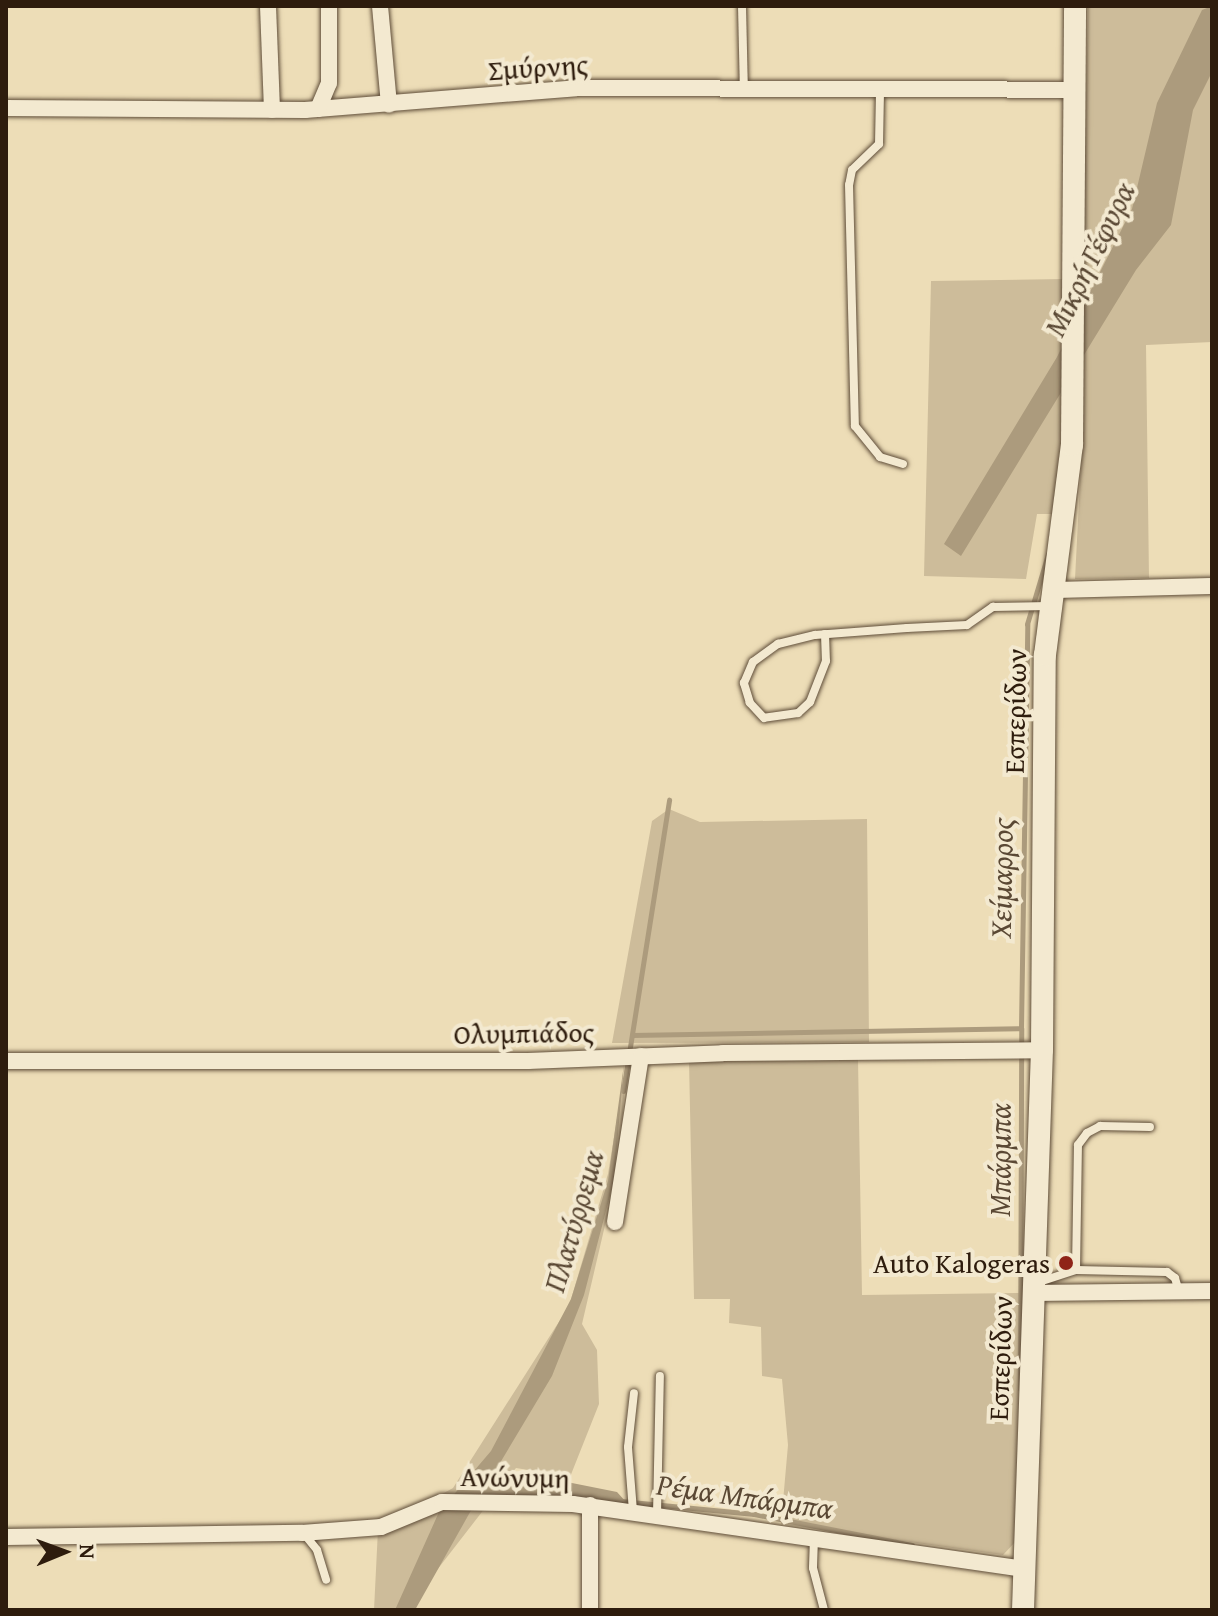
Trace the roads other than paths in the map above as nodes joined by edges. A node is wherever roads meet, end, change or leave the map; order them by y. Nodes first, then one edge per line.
1 (268, 6) edge
2 (329, 6) edge
3 (380, 6) edge
4 (742, 6) edge
5 (1075, 6) edge
6 (1074, 90) junction
7 (744, 92) junction
8 (880, 92) junction
9 (389, 105) junction
10 (6, 108) edge
11 (318, 109) junction
12 (272, 110) junction
13 (903, 464) dead end
14 (1212, 586) edge
15 (1052, 598) junction
16 (825, 634) junction
17 (1042, 1050) junction
18 (641, 1056) junction
19 (6, 1061) edge
20 (1150, 1127) dead end
21 (615, 1222) dead end
22 (1076, 1270) junction
23 (1032, 1289) junction
24 (1212, 1291) edge
25 (1179, 1292) junction
26 (660, 1376) dead end
27 (634, 1393) dead end
28 (590, 1505) junction
29 (633, 1511) junction
30 (657, 1514) junction
31 (302, 1533) junction
32 (6, 1537) edge
33 (814, 1537) junction
34 (1024, 1569) junction
35 (326, 1580) dead end
36 (590, 1610) edge
37 (824, 1610) edge
38 (1023, 1610) edge

1 - 12 street
2 - 11 street
3 - 9 street
4 - 7 lane
5 - 6 street, Εσπερίδων
6 - 8 street, Σμύρνης
6 - 15 street, Εσπερίδων
7 - 8 street, Σμύρνης
7 - 9 street, Σμύρνης
8 - 13 lane
9 - 11 street, Σμύρνης
10 - 12 street, Σμύρνης
11 - 12 street, Σμύρνης
14 - 15 street
15 - 16 lane
15 - 17 street, Εσπερίδων
16 - 16 lane
17 - 18 street, Ολυμπιάδος
17 - 23 street, Εσπερίδων
18 - 19 street, Ολυμπιάδος
18 - 21 street
20 - 22 lane
22 - 23 lane
22 - 25 lane
23 - 25 street
23 - 34 street, Εσπερίδων
24 - 25 street
26 - 30 lane
27 - 29 lane
28 - 29 street, Ανώνυμη
28 - 31 street, Ανώνυμη
28 - 36 street
29 - 30 street, Ανώνυμη
30 - 33 street, Ανώνυμη
31 - 32 street, Ανώνυμη
31 - 35 lane
33 - 34 street, Ανώνυμη
33 - 37 lane
34 - 38 street, Εσπερίδων

